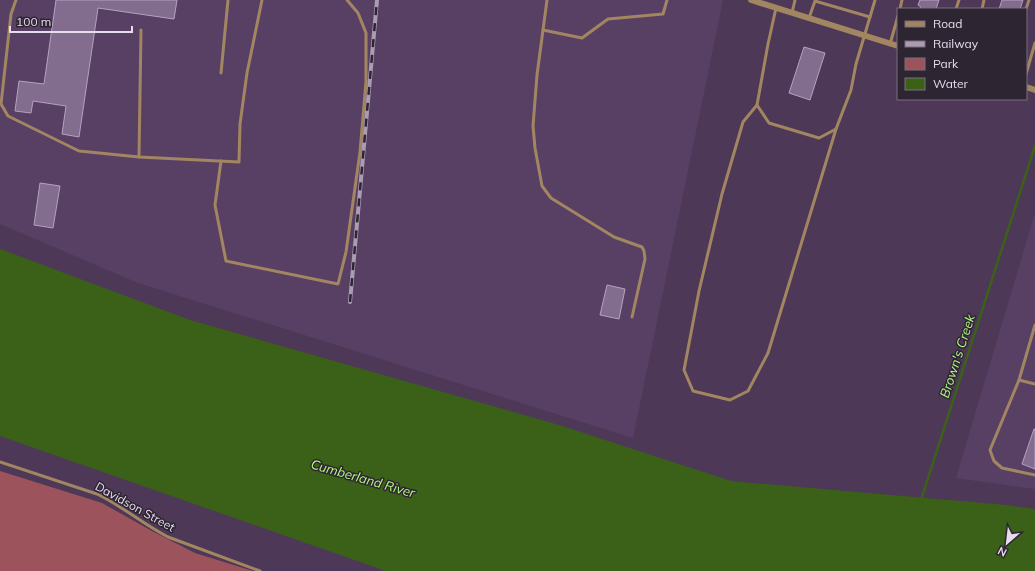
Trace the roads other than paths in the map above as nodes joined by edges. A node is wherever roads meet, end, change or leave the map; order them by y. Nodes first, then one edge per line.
1 (16, 0) edge
2 (228, 0) edge
3 (262, 0) edge
4 (347, 0) edge
5 (547, 0) edge
6 (667, 0) edge
7 (751, 0) edge
8 (795, 0) edge
9 (815, 0) edge
10 (875, 0) edge
11 (776, 8) junction
12 (792, 13) junction
13 (870, 17) junction
14 (809, 18) junction
15 (897, 20) edge
16 (141, 30) dead end
17 (543, 30) junction
18 (865, 36) junction
19 (1035, 43) edge
20 (890, 44) junction
21 (897, 46) edge
22 (1027, 65) edge
23 (221, 73) dead end
24 (2, 89) edge
25 (757, 105) junction
26 (836, 129) junction
27 (139, 158) junction
28 (220, 161) junction
29 (632, 317) dead end
30 (1035, 325) edge
31 (1019, 380) junction
32 (1035, 384) edge
33 (0, 462) edge
34 (1035, 475) edge
35 (260, 571) edge

1 - 24 lane
2 - 23 lane
3 - 28 lane
4 - 28 lane
5 - 17 lane
6 - 17 lane
7 - 11 street
8 - 12 lane
9 - 13 lane
9 - 14 lane
10 - 13 lane
11 - 12 street
11 - 25 lane
12 - 14 street
13 - 18 lane
14 - 18 street
15 - 20 lane
16 - 27 lane
17 - 29 lane
18 - 20 street
18 - 26 lane
19 - 22 lane
20 - 21 street
24 - 27 lane
25 - 26 lane
25 - 26 lane
27 - 28 lane
30 - 31 lane
31 - 32 lane
31 - 34 lane
33 - 35 lane, Davidson Street

